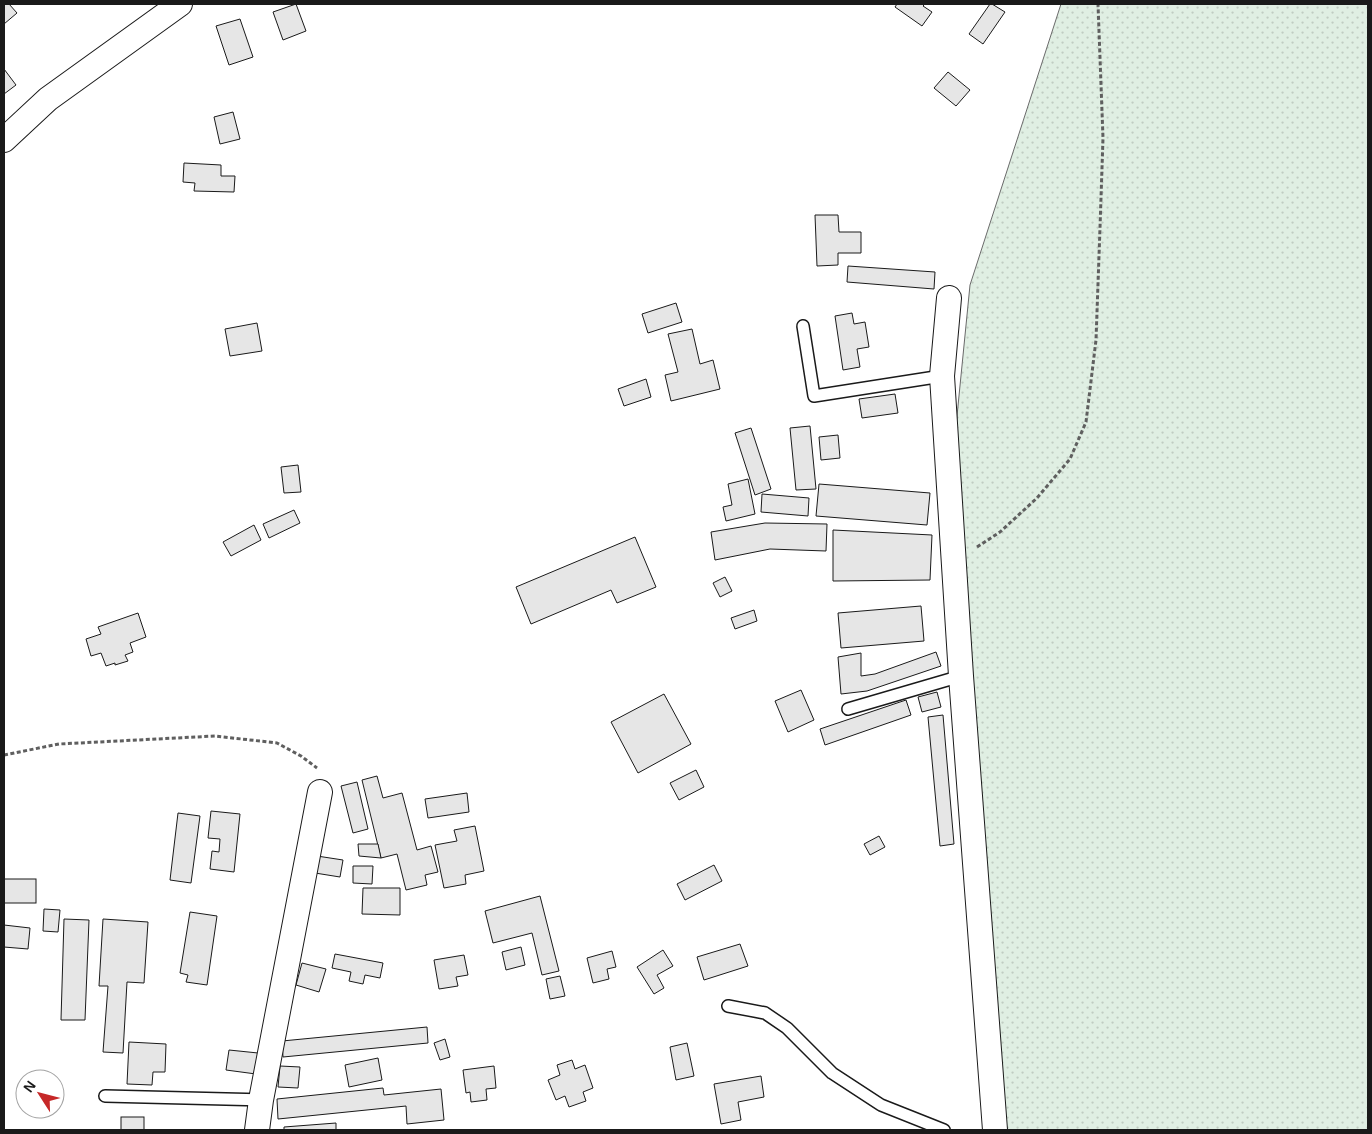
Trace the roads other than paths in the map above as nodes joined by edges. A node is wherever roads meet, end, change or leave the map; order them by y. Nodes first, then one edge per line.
1 (180, 4) edge
2 (4, 140) edge
3 (950, 298) dead end
4 (804, 326) dead end
5 (942, 376) junction
6 (961, 676) junction
7 (848, 709) dead end
8 (320, 792) road end
9 (728, 1006) dead end
10 (105, 1096) dead end
11 (261, 1100) junction
12 (257, 1130) edge
13 (944, 1130) edge
14 (995, 1130) edge

1 - 2 street
3 - 5 street
4 - 5 lane
5 - 6 street
6 - 7 lane
6 - 14 street
8 - 11 street
9 - 13 lane
10 - 11 lane
11 - 12 street

